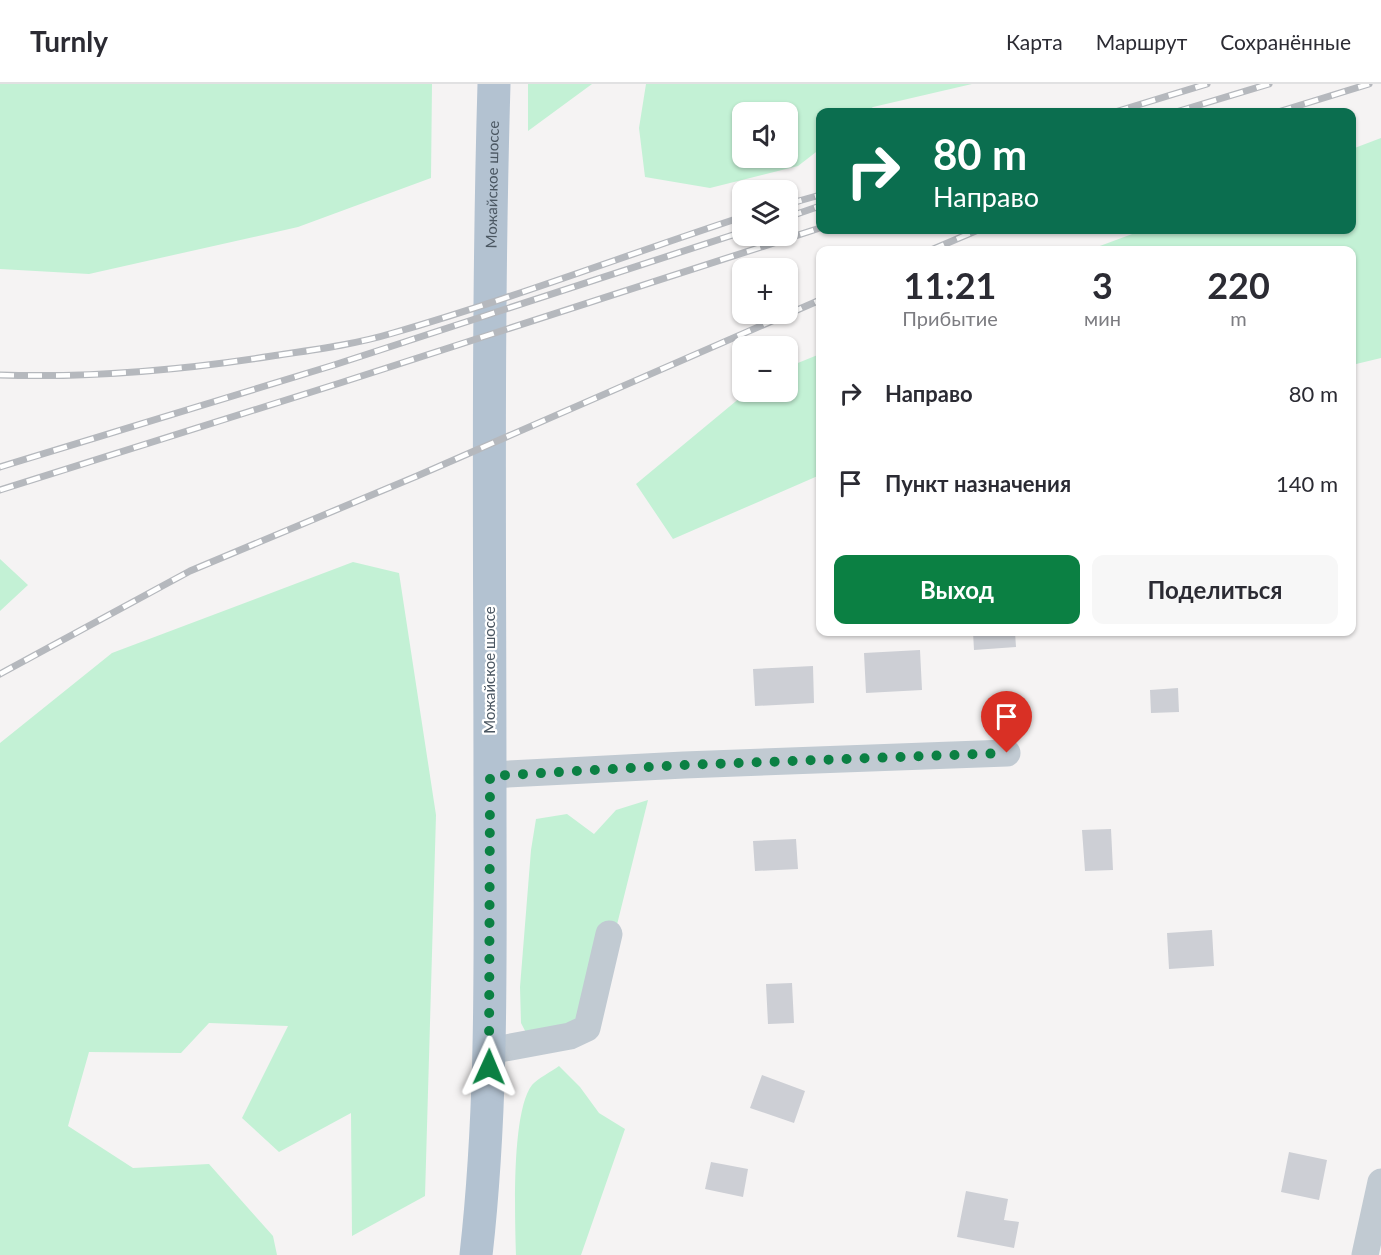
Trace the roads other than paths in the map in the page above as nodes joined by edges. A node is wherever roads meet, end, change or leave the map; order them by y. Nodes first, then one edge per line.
1 (494, 84) edge
2 (1007, 753) dead end
3 (490, 776) junction
4 (609, 934) dead end
5 (489, 1051) junction
6 (1381, 1182) edge
7 (476, 1255) edge
8 (1365, 1255) edge

1 - 3 main road, Можайское шоссе
2 - 3 lane
3 - 5 main road, Можайское шоссе
4 - 5 lane
5 - 7 main road, Можайское шоссе
6 - 8 lane

